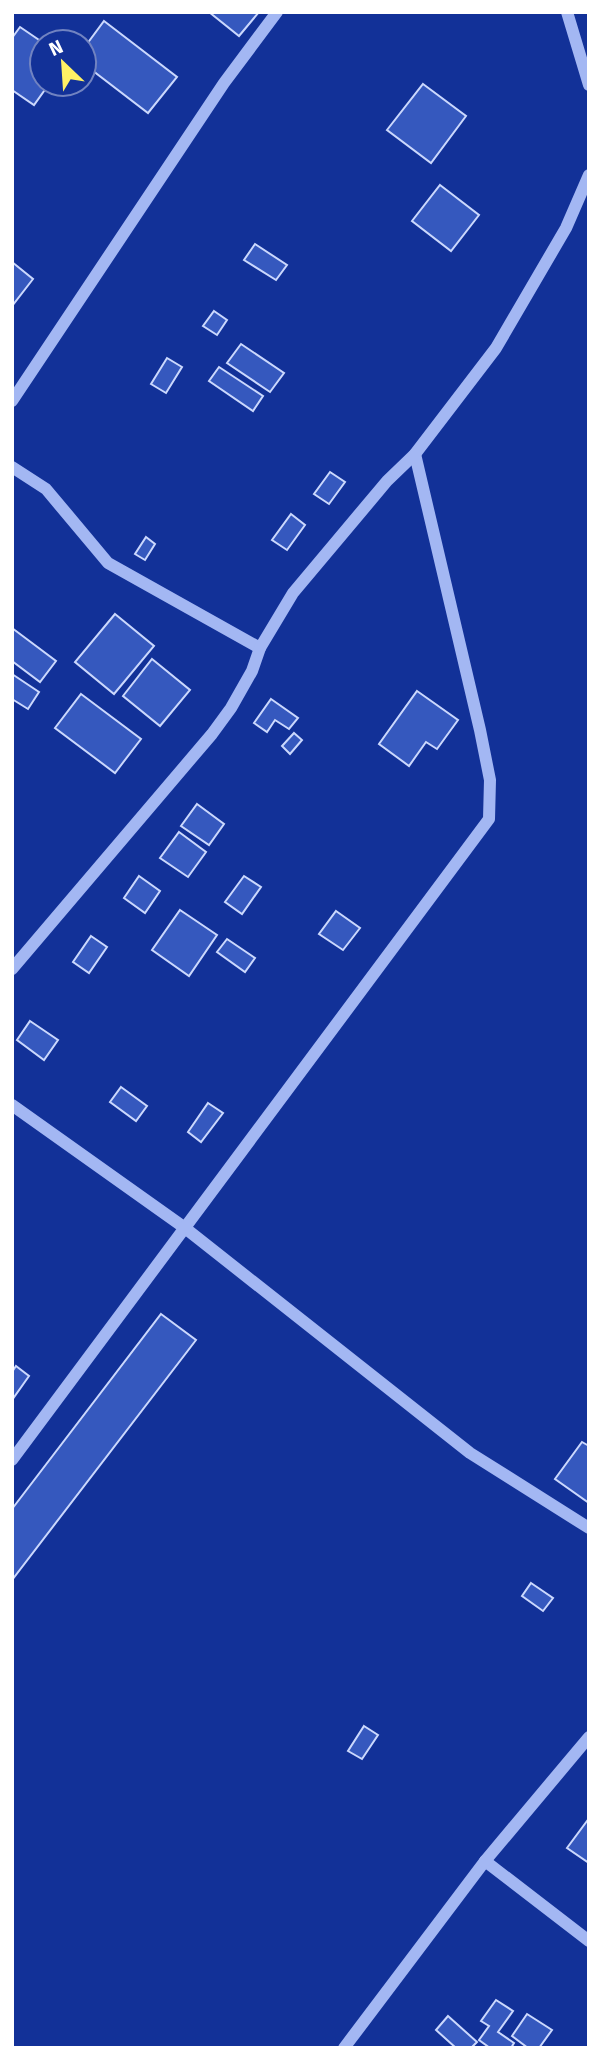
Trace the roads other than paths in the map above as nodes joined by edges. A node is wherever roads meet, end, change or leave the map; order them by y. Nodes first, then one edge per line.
1 (277, 12) edge
2 (567, 12) edge
3 (589, 85) edge
4 (589, 175) edge
5 (12, 401) edge
6 (415, 454) junction
7 (12, 467) edge
8 (260, 648) junction
9 (12, 969) edge
10 (12, 1105) edge
11 (185, 1228) junction
12 (12, 1460) edge
13 (589, 1528) edge
14 (589, 1737) edge
15 (485, 1861) junction
16 (589, 1941) edge
17 (344, 2048) edge

1 - 5 street
2 - 3 street
4 - 6 street
6 - 8 street
6 - 11 street
7 - 8 street
8 - 9 street
10 - 11 street
11 - 12 street
11 - 13 street
14 - 15 street
15 - 16 street
15 - 17 street

